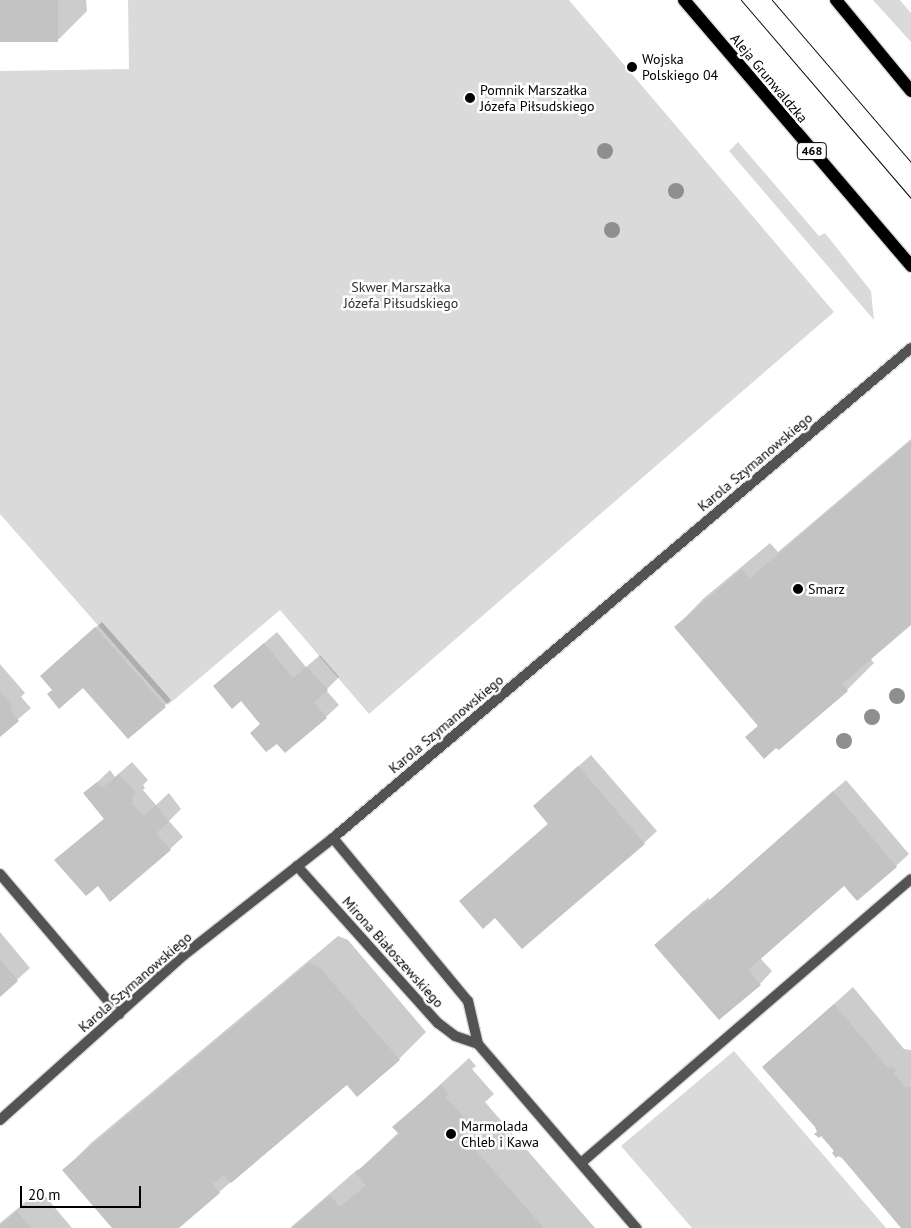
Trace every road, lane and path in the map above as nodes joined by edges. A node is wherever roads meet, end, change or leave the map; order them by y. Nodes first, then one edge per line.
1 (684, 0) edge
2 (836, 0) edge
3 (911, 91) edge
4 (911, 266) edge
5 (911, 348) edge
6 (334, 838) junction
7 (297, 866) junction
8 (0, 874) edge
9 (911, 879) edge
10 (119, 1014) junction
11 (478, 1044) junction
12 (0, 1120) edge
13 (581, 1163) junction
14 (636, 1228) edge

1 - 4 main road, Aleja Grunwaldzka / 468
2 - 3 main road
5 - 6 street, Karola Szymanowskiego
6 - 7 street, Karola Szymanowskiego
6 - 11 street, Mirona Białoszewskiego
7 - 10 street, Karola Szymanowskiego
7 - 11 street, Mirona Białoszewskiego
8 - 10 street
9 - 13 street
10 - 12 street, Karola Szymanowskiego
11 - 13 street, Mirona Białoszewskiego
13 - 14 street, Mirona Białoszewskiego

